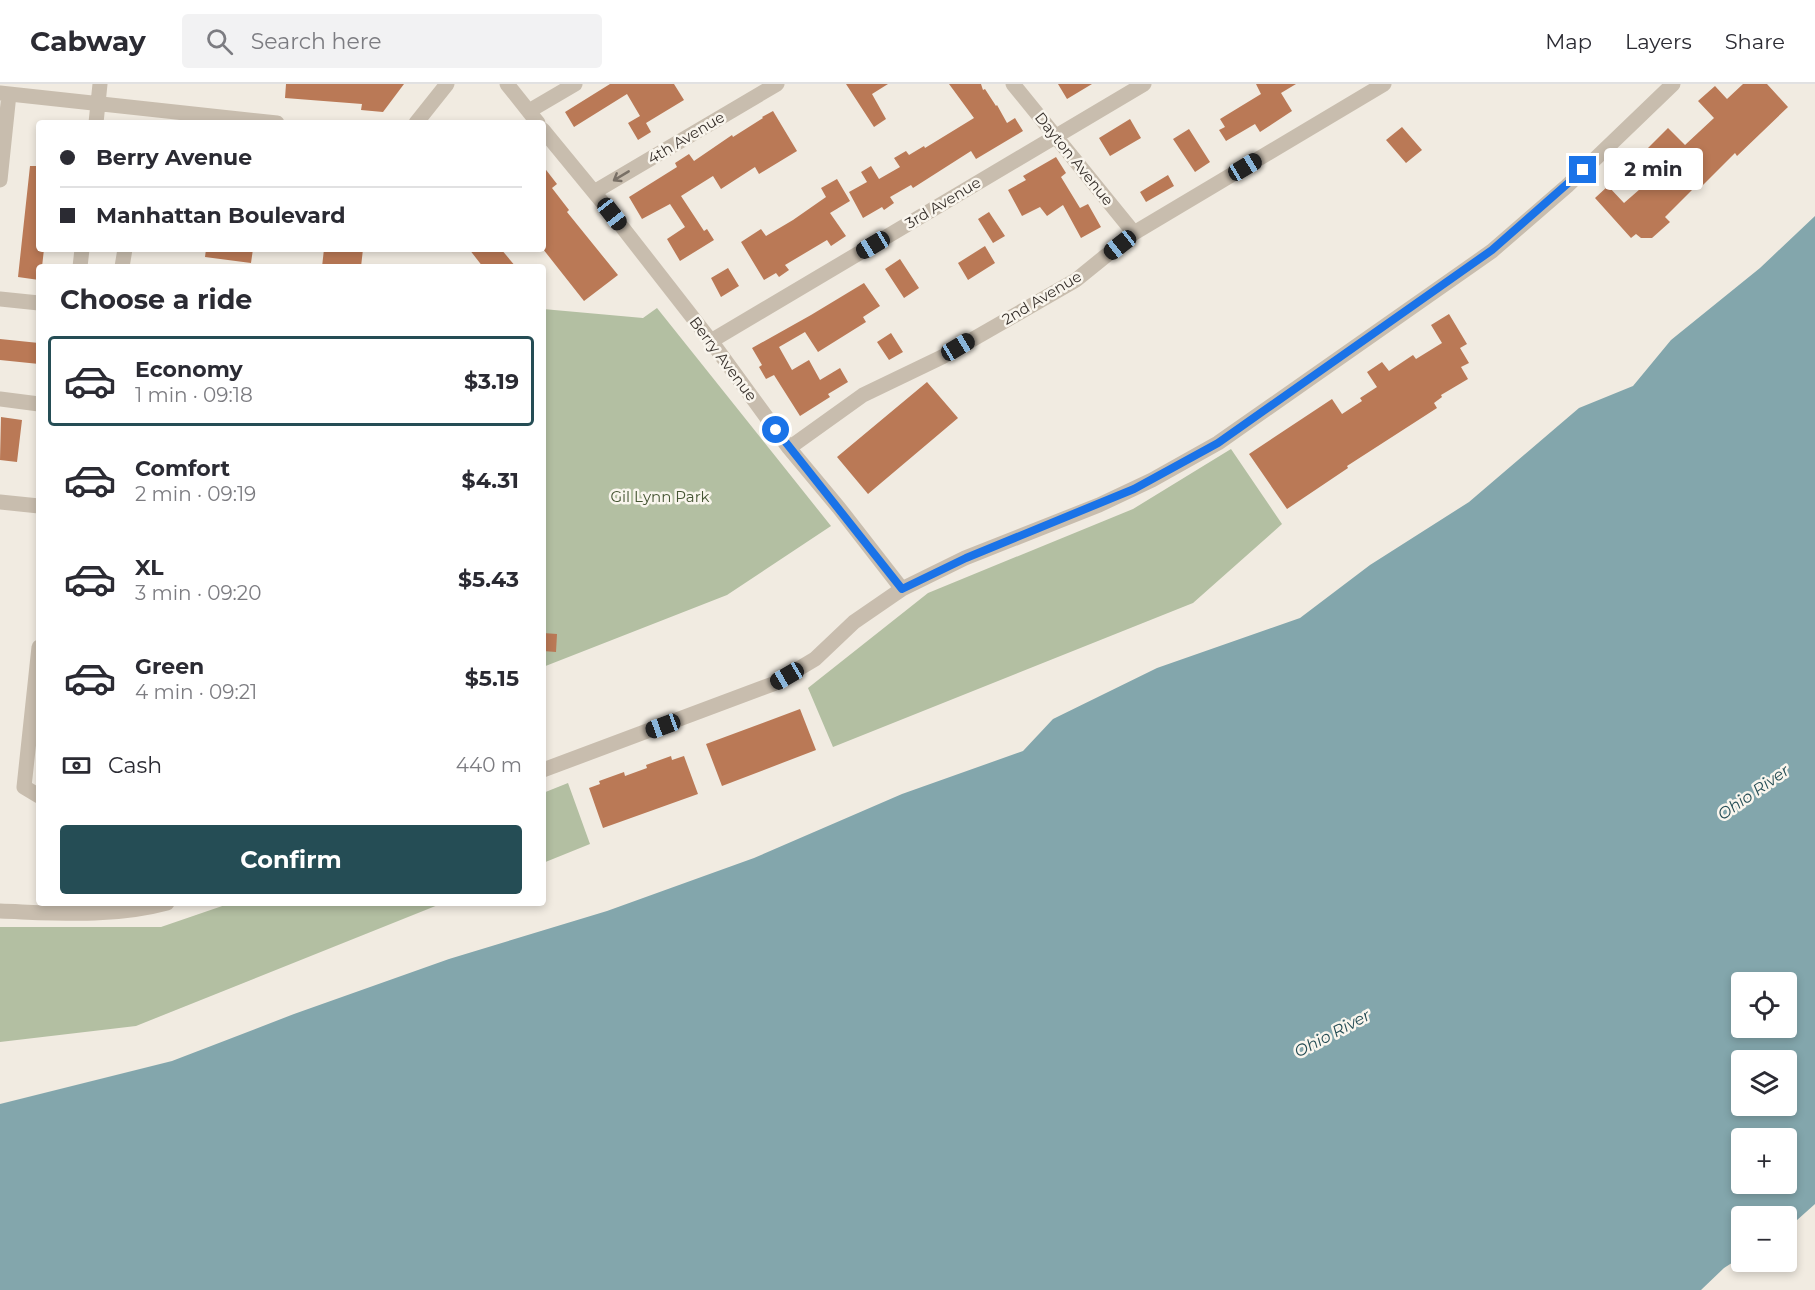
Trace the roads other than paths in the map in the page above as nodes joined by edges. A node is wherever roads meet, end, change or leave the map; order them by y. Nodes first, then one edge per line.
1 (100, 84) edge
2 (447, 84) edge
3 (507, 84) edge
4 (575, 84) edge
5 (777, 84) edge
6 (1013, 84) edge
7 (1143, 84) edge
8 (1384, 84) edge
9 (1673, 84) edge
10 (4, 94) edge
11 (98, 103) junction
12 (142, 116) edge
13 (534, 117) edge
14 (96, 120) edge
15 (219, 120) edge
16 (418, 120) edge
17 (546, 134) edge
18 (1056, 136) junction
19 (0, 180) edge
20 (594, 192) junction
21 (1134, 234) junction
22 (0, 299) edge
23 (36, 303) edge
24 (711, 341) junction
25 (0, 399) edge
26 (36, 404) edge
27 (789, 448) junction
28 (0, 502) edge
29 (36, 506) edge
30 (902, 589) junction
31 (36, 675) edge
32 (546, 769) edge
33 (36, 794) edge
34 (156, 906) edge
35 (0, 911) edge

1 - 11 street
2 - 16 street
3 - 13 street
4 - 13 street
5 -> 20 street, 4th Avenue
6 - 18 street, Dayton Avenue
7 - 18 street, 3rd Avenue
8 - 21 street, 2nd Avenue
9 - 30 street
10 - 11 street
10 - 19 street
11 - 12 street
11 - 14 street
12 - 15 street
17 - 20 street, Berry Avenue
18 - 21 street, Dayton Avenue
18 - 24 street, 3rd Avenue
20 - 24 street, Berry Avenue
21 - 27 street, 2nd Avenue
22 - 23 street
24 - 27 street, Berry Avenue
25 - 26 street
27 - 30 street, Berry Avenue
28 - 29 street
30 - 32 street
31 - 33 street
34 - 35 street

